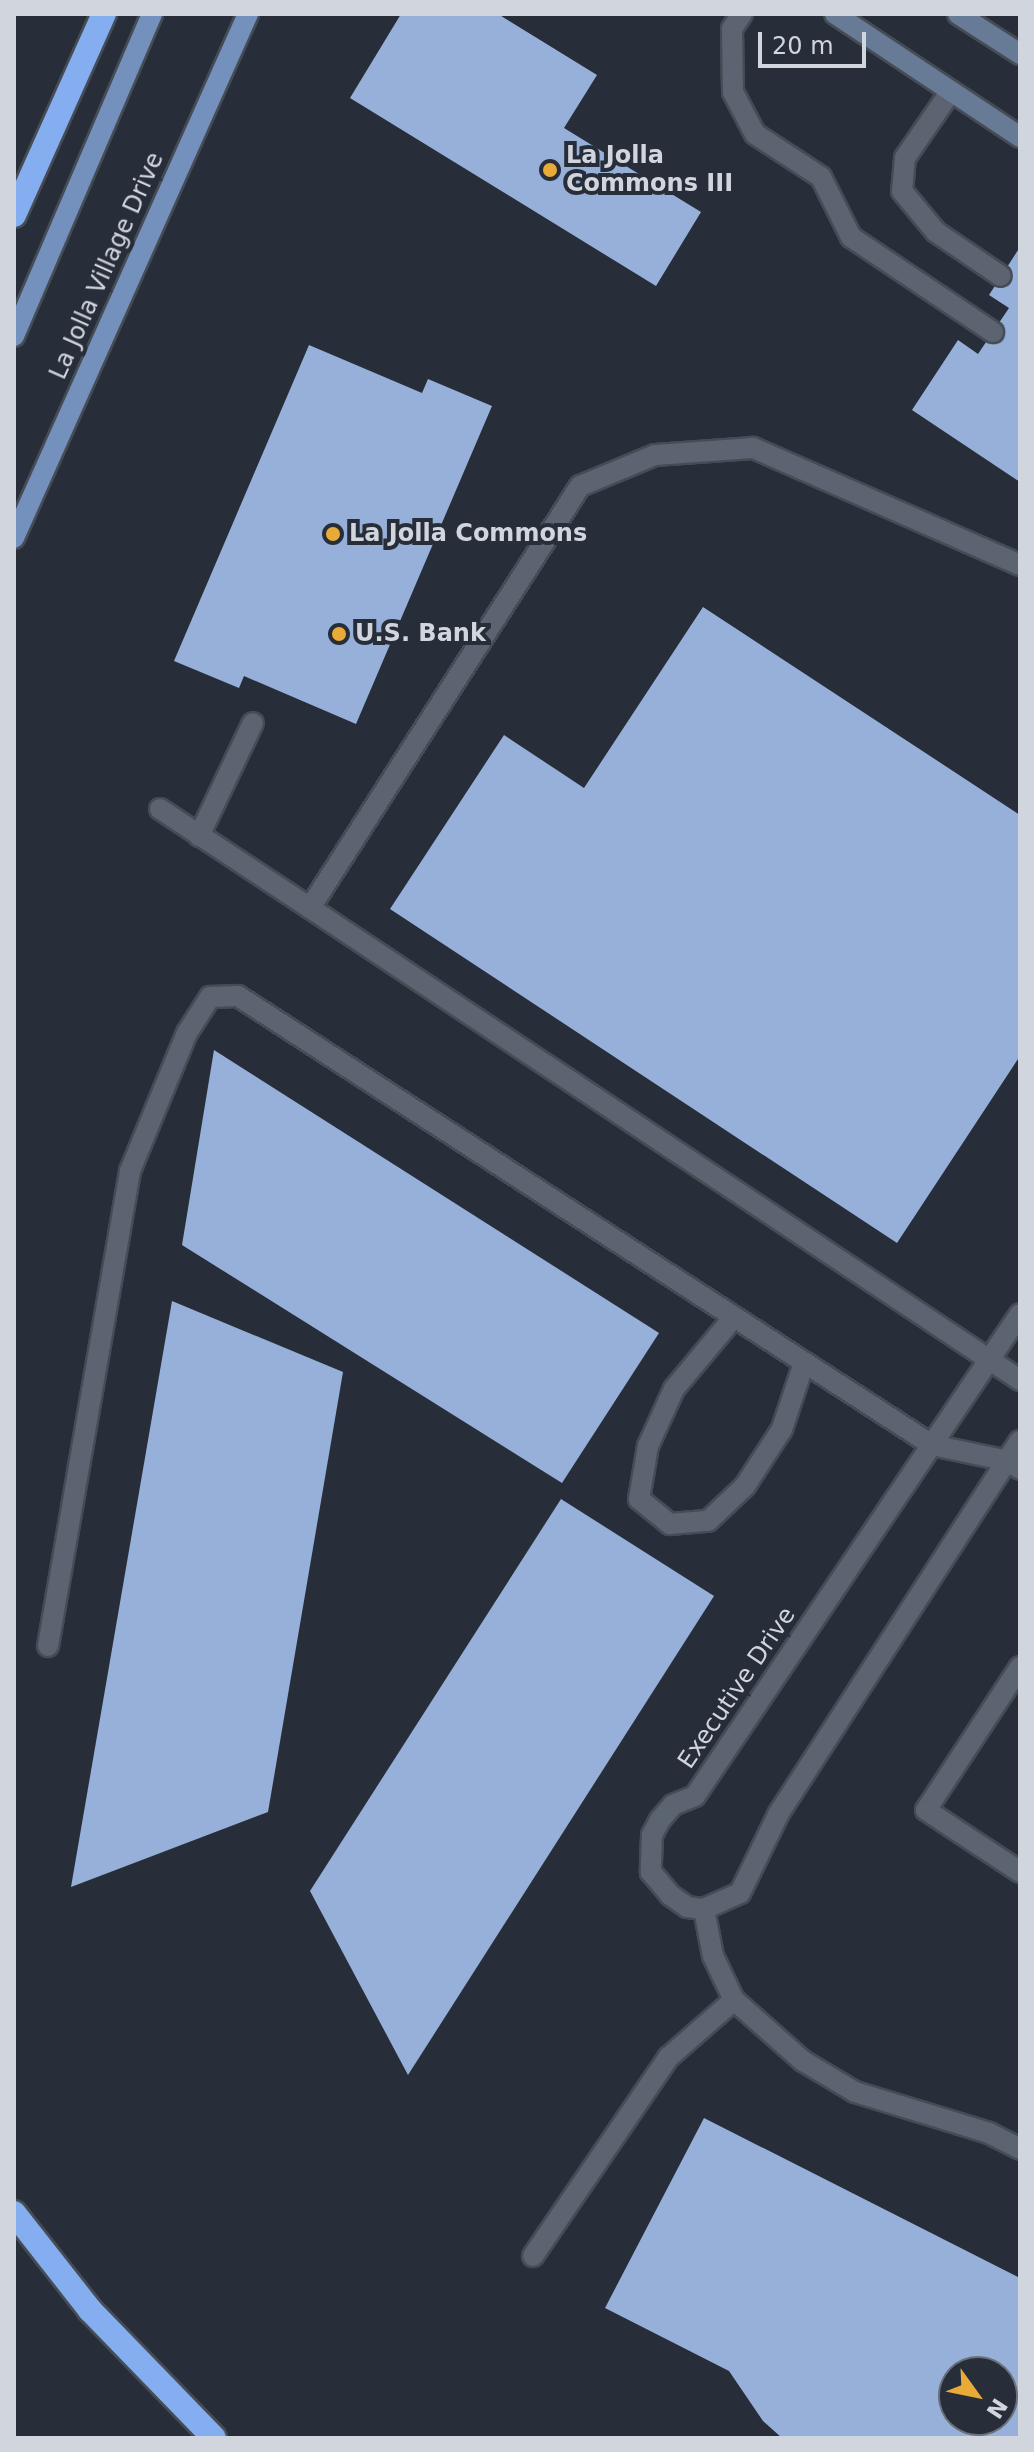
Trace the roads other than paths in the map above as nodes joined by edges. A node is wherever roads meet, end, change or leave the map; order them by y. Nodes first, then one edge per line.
1 (104, 14) edge
2 (152, 14) edge
3 (248, 14) edge
4 (742, 14) edge
5 (835, 14) edge
6 (958, 14) edge
7 (1020, 54) edge
8 (951, 91) junction
9 (1020, 137) edge
10 (14, 215) edge
11 (1001, 276) dead end
12 (993, 332) dead end
13 (14, 336) edge
14 (14, 538) edge
15 (1020, 565) edge
16 (253, 723) dead end
17 (160, 809) dead end
18 (199, 836) junction
19 (310, 908) junction
20 (1020, 1314) edge
21 (734, 1317) junction
22 (989, 1359) junction
23 (804, 1363) junction
24 (1020, 1380) edge
25 (1020, 1441) edge
26 (932, 1445) junction
27 (1014, 1465) edge
28 (48, 1646) dead end
29 (1020, 1667) edge
30 (1020, 1872) edge
31 (704, 1909) junction
32 (734, 2000) junction
33 (1020, 2149) edge
34 (14, 2213) edge
35 (533, 2256) dead end
36 (214, 2438) edge

1 - 10 highway
2 - 13 main road
3 - 14 main road, La Jolla Village Drive
4 - 12 street
5 - 8 street
6 - 7 street
8 - 9 street
8 - 11 street
15 - 19 street
16 - 18 street
17 - 18 street
18 - 19 street
19 - 22 street
20 - 22 street, Executive Drive
21 - 23 street
21 - 23 street
21 - 28 street
22 - 24 street
22 - 26 street, Executive Drive
23 - 26 street
25 - 27 street
26 - 27 street
26 - 31 street, Executive Drive
27 - 31 street
29 - 30 street
31 - 32 street
32 - 33 street
32 - 35 street
34 - 36 highway

